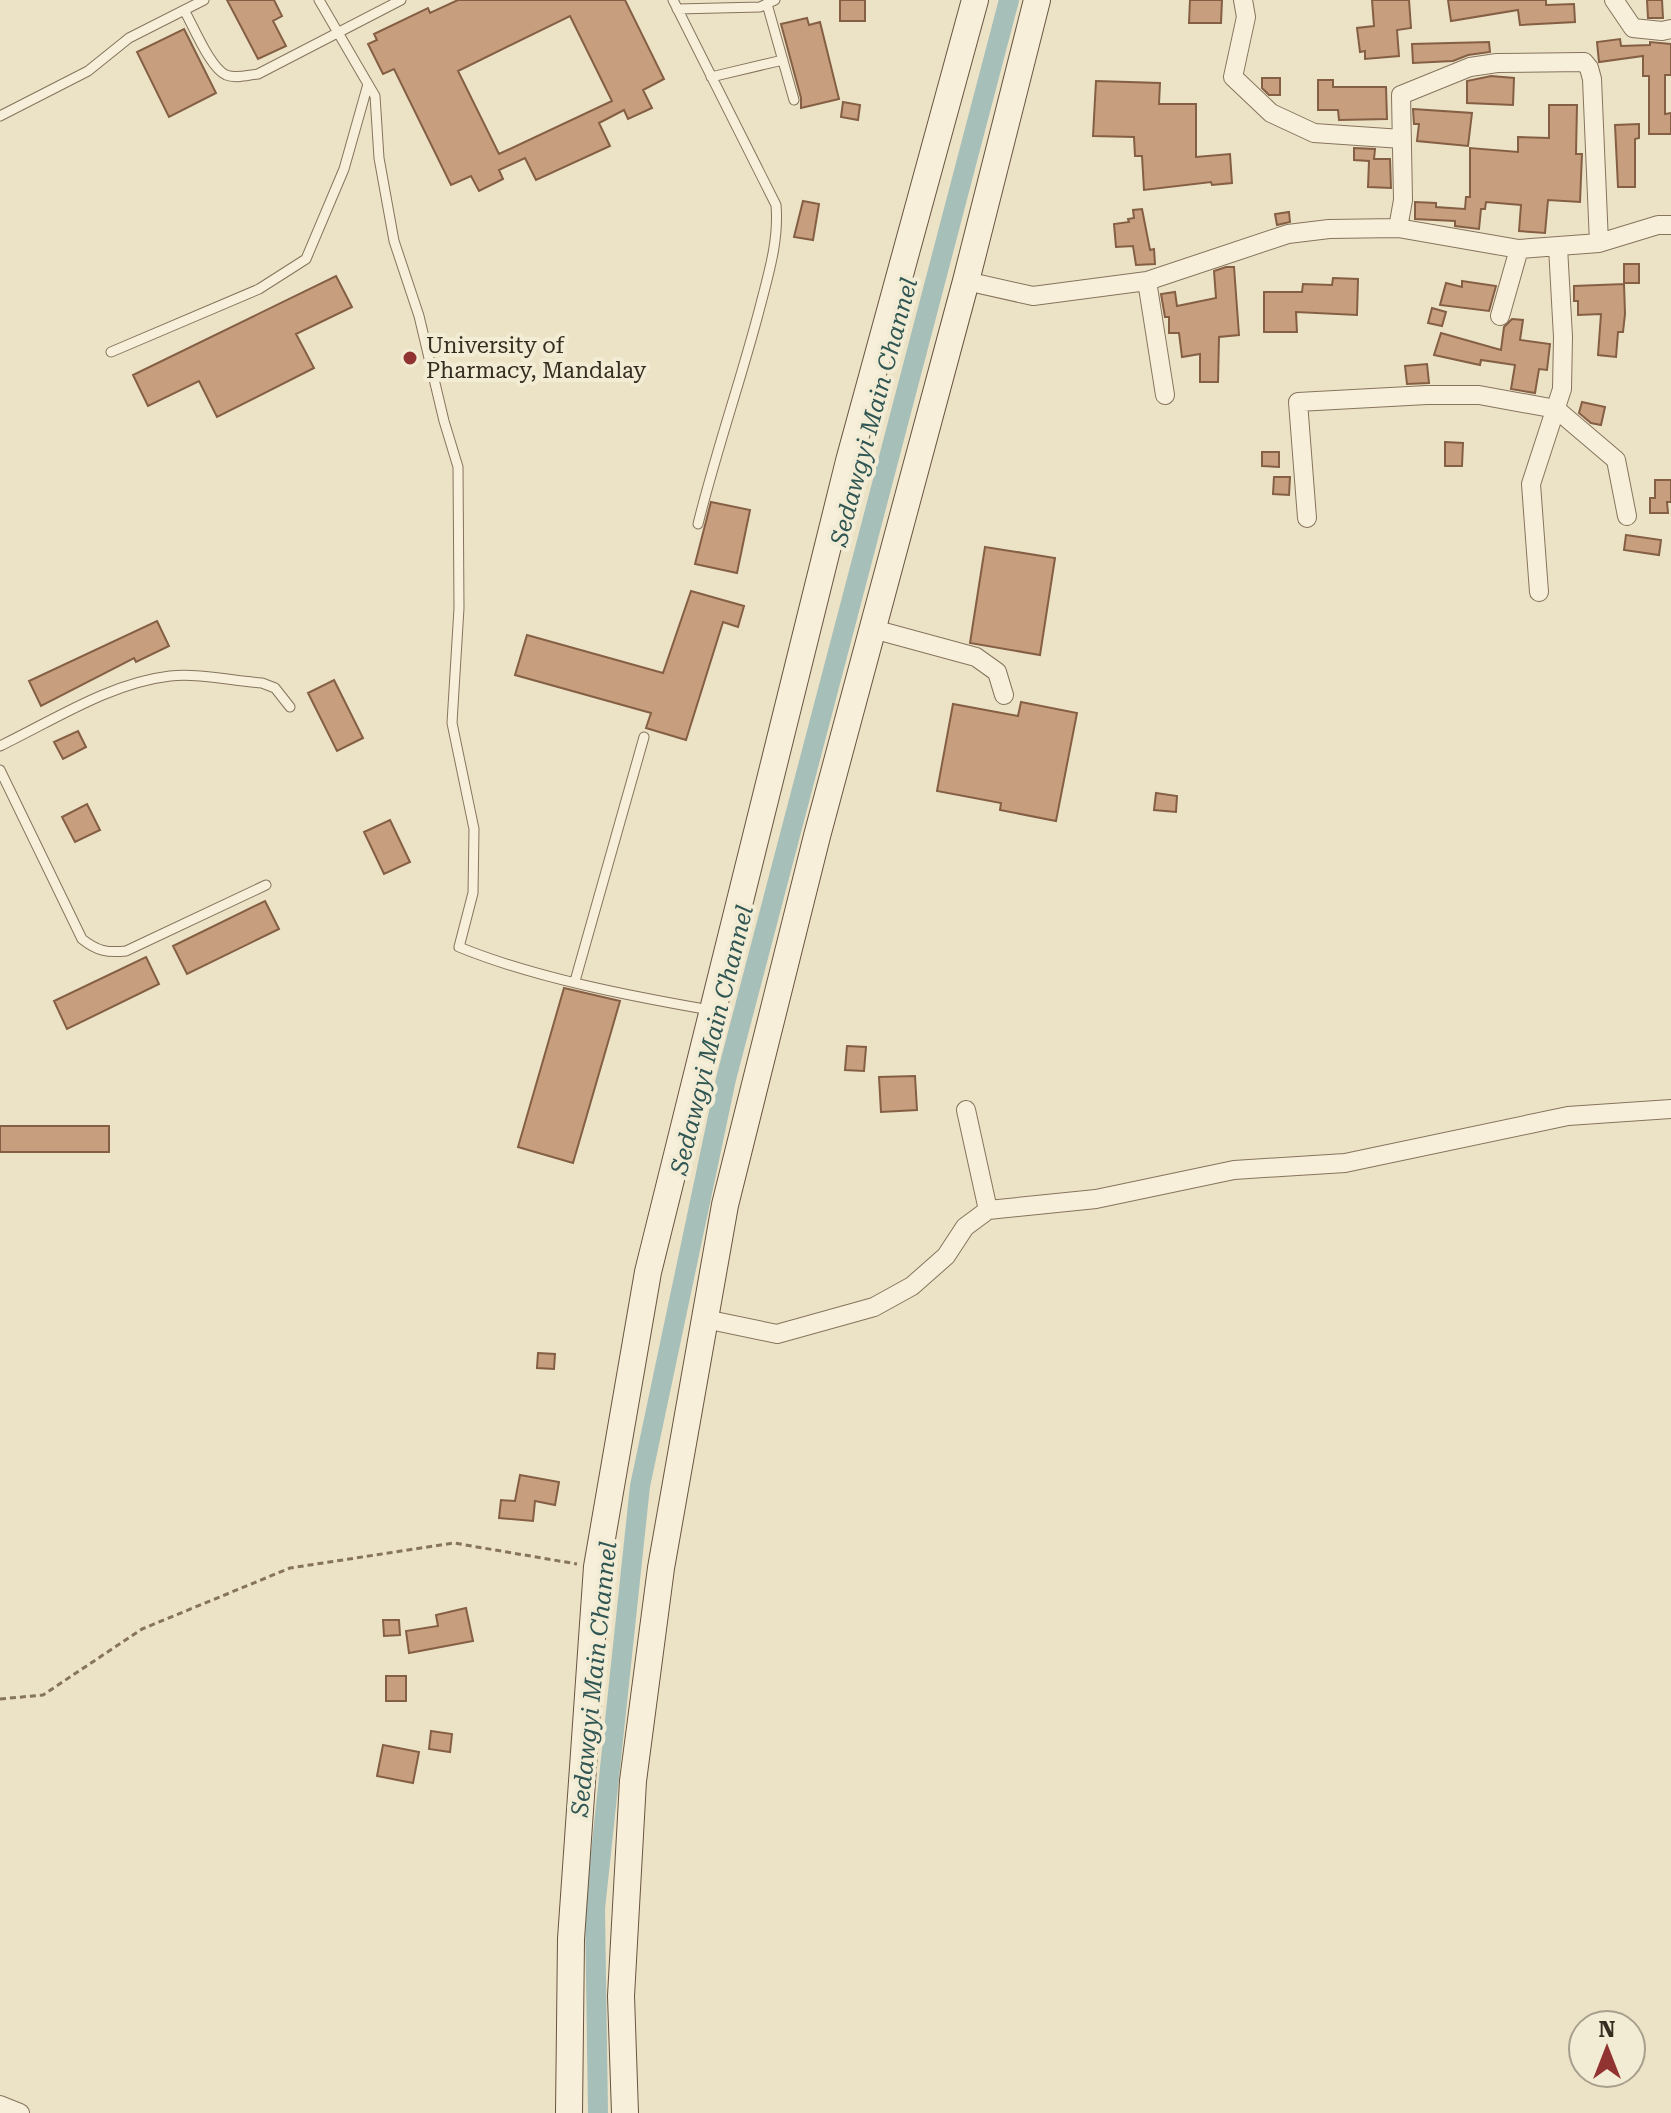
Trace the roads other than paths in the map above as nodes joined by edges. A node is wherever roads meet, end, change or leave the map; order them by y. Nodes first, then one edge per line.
1 (204, 0) edge
2 (319, 0) edge
3 (401, 0) edge
4 (975, 0) edge
5 (1037, 0) edge
6 (1243, 0) edge
7 (1614, 0) edge
8 (771, 2) edge
9 (675, 4) edge
10 (184, 10) junction
11 (1671, 29) edge
12 (336, 33) junction
13 (783, 60) junction
14 (711, 77) junction
15 (368, 84) junction
16 (794, 100) dead end
17 (0, 116) edge
18 (1402, 139) junction
19 (1671, 225) edge
20 (1398, 228) junction
21 (1599, 243) junction
22 (1558, 247) junction
23 (1519, 249) junction
24 (966, 281) junction
25 (1147, 281) junction
26 (1500, 316) dead end
27 (111, 352) dead end
28 (1165, 395) dead end
29 (1556, 409) junction
30 (1627, 516) dead end
31 (1307, 518) dead end
32 (698, 524) dead end
33 (1539, 592) dead end
34 (873, 629) junction
35 (1004, 695) dead end
36 (290, 707) dead end
37 (644, 737) dead end
38 (0, 746) edge
39 (0, 770) edge
40 (266, 885) dead end
41 (575, 981) junction
42 (714, 1011) junction
43 (1671, 1109) edge
44 (966, 1110) dead end
45 (988, 1210) junction
46 (705, 1319) junction
47 (0, 2105) edge
48 (20, 2113) edge
49 (569, 2113) edge
50 (625, 2113) edge

1 - 10 lane
2 - 12 lane
3 - 12 lane
4 - 42 street
5 - 24 street
6 - 18 street
7 - 11 street
8 - 9 lane
8 - 13 lane
9 - 14 lane
10 - 12 lane
10 - 17 lane
12 - 15 lane
13 - 14 lane
13 - 16 lane
14 - 32 lane
15 - 27 lane
15 - 41 lane
18 - 20 street
18 - 21 street
19 - 21 street
20 - 23 street
20 - 25 street
21 - 22 street
22 - 23 street
22 - 29 street
23 - 26 street
24 - 25 street
24 - 34 street
25 - 28 street
29 - 30 street
29 - 31 street
29 - 33 street
34 - 35 street
34 - 46 street
36 - 38 lane
37 - 41 lane
39 - 40 lane
41 - 42 lane
42 - 49 street
43 - 45 street
44 - 45 street
45 - 46 street
46 - 50 street
47 - 48 street

